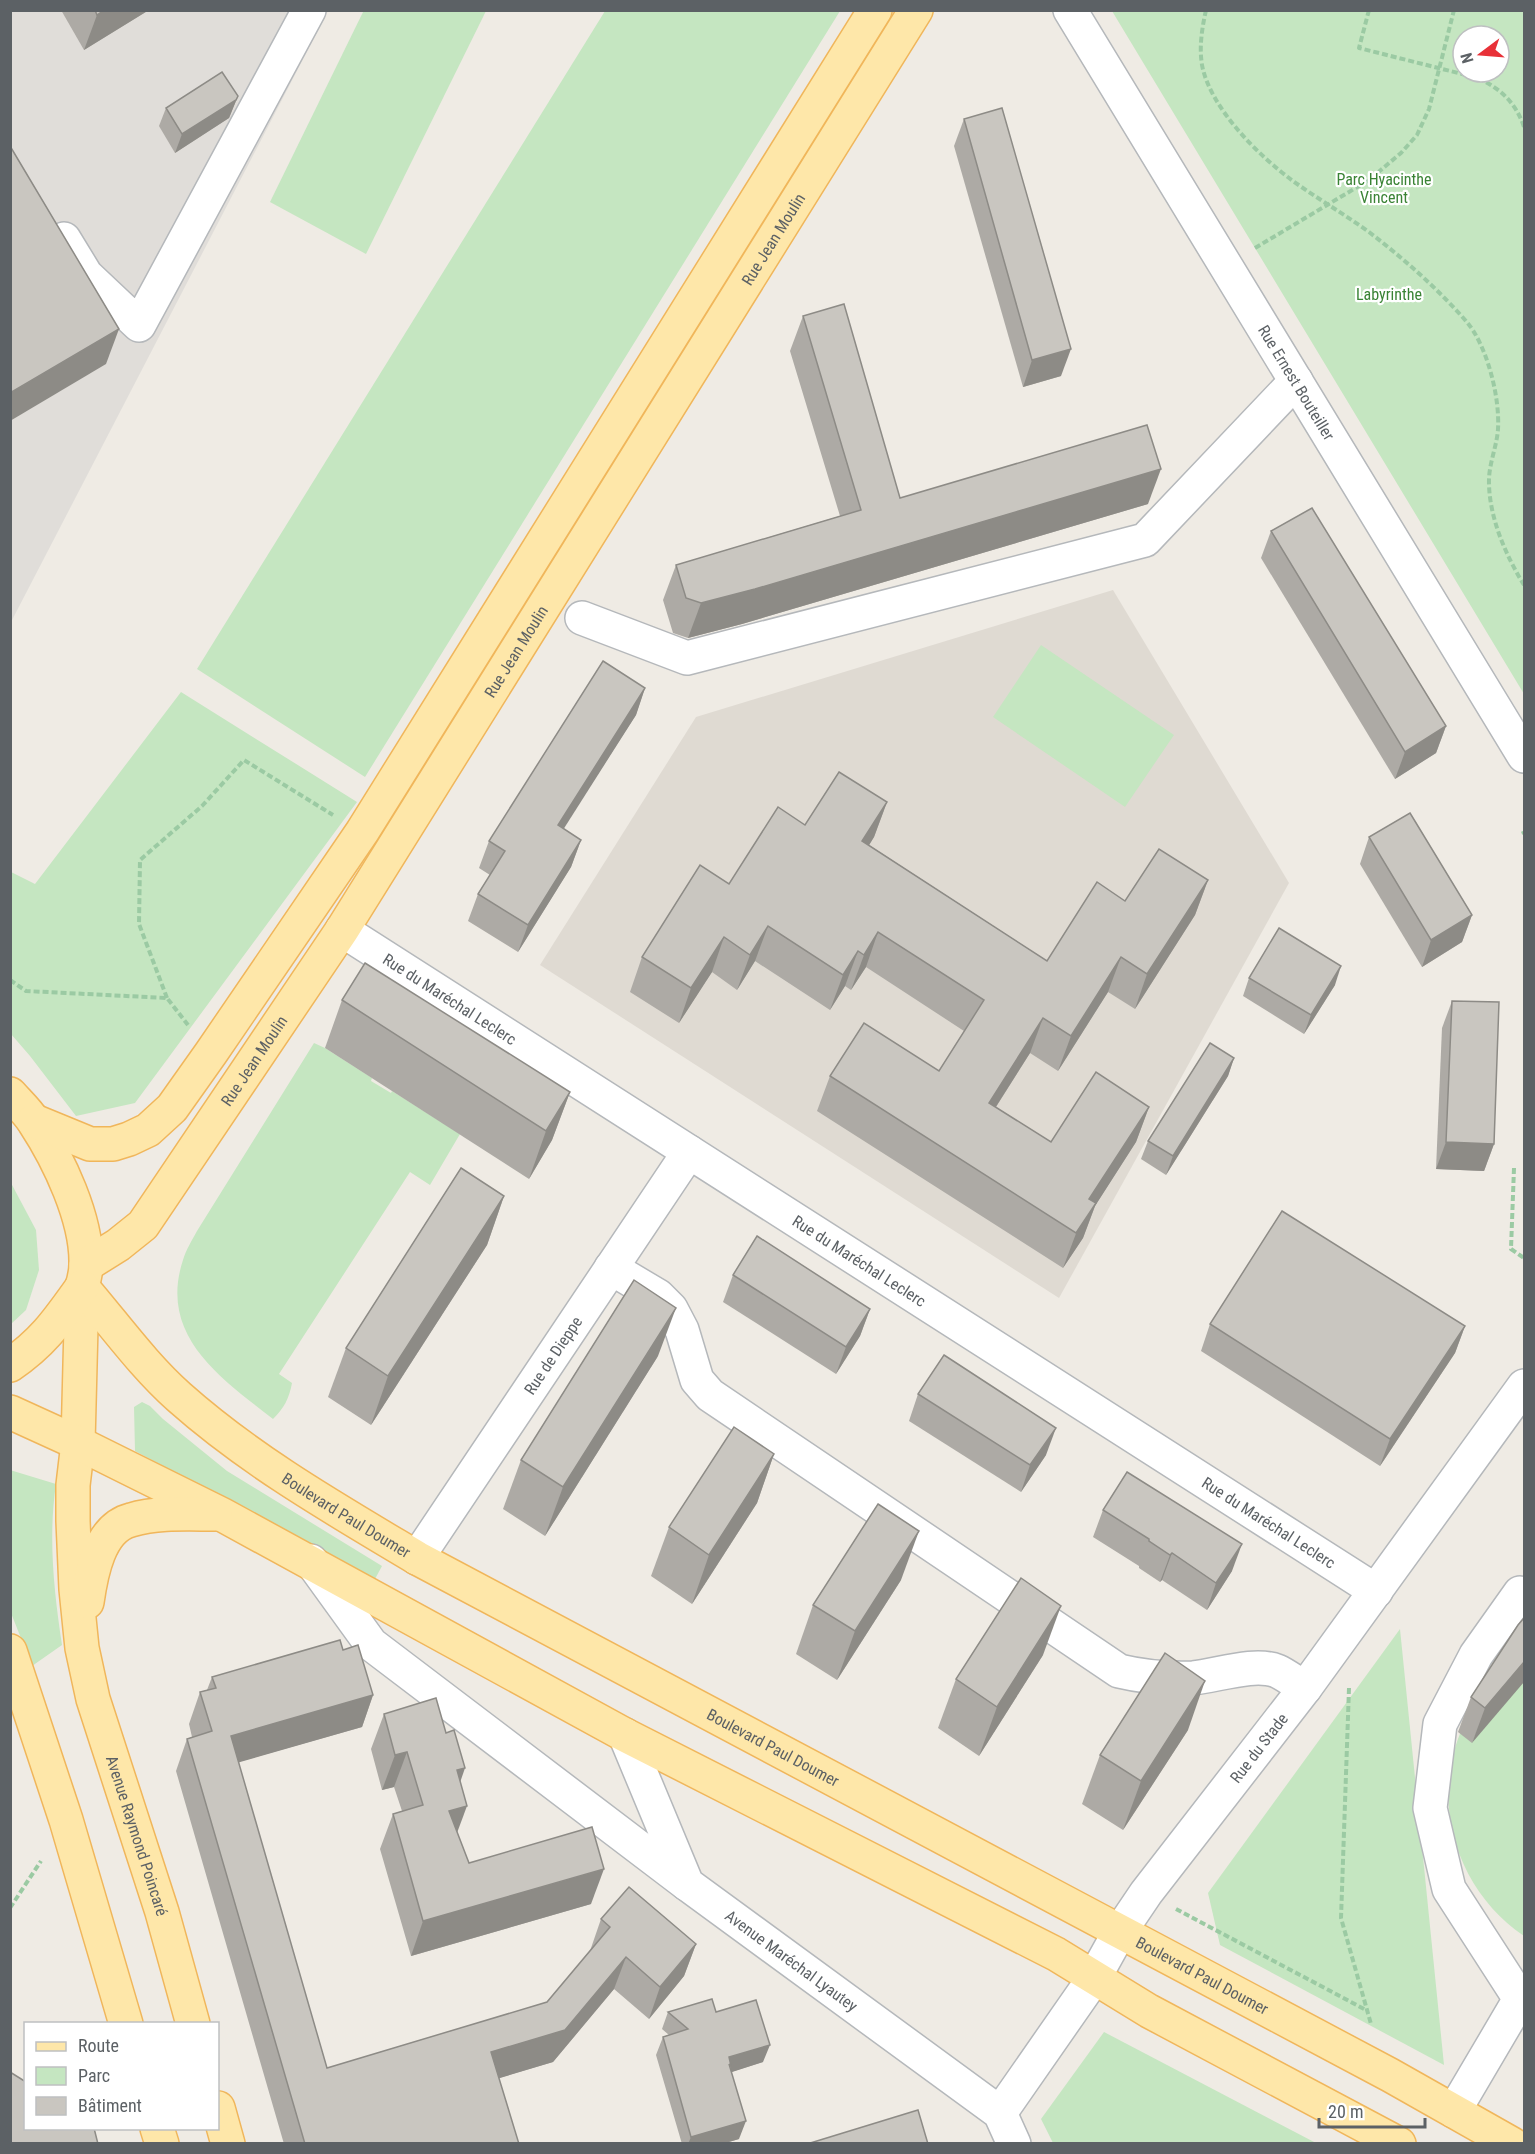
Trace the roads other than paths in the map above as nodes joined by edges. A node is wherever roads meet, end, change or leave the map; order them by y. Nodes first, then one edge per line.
1 (309, 10) edge
2 (875, 10) edge
3 (936, 10) edge
4 (1070, 10) edge
5 (911, 18) edge
6 (48, 214) edge
7 (1296, 381) junction
8 (582, 618) dead end
9 (1524, 756) edge
10 (342, 930) junction
11 (10, 1094) edge
12 (34, 1121) junction
13 (689, 1152) junction
14 (611, 1268) junction
15 (84, 1276) junction
16 (10, 1365) edge
17 (1524, 1386) edge
18 (10, 1412) edge
19 (78, 1443) junction
20 (221, 1514) junction
21 (417, 1558) junction
22 (311, 1561) junction
23 (1523, 1587) edge
24 (1376, 1591) junction
25 (82, 1648) junction
26 (10, 1652) edge
27 (1305, 1688) junction
28 (625, 1735) junction
29 (687, 1884) junction
30 (1119, 1933) junction
31 (1094, 1978) junction
32 (125, 2022) edge
33 (192, 2022) edge
34 (1454, 2111) junction
35 (219, 2112) edge
36 (1000, 2113) junction
37 (228, 2144) edge
38 (1014, 2144) edge
39 (1399, 2144) edge
40 (1512, 2144) edge

1 - 6 street
2 - 12 main road
3 - 5 street
4 - 7 street, Rue Ernest Bouteiller
5 - 10 main road, Rue Jean Moulin
7 - 8 street
7 - 9 street, Rue Ernest Bouteiller
10 - 13 street, Rue du Maréchal Leclerc
10 - 15 main road, Rue Jean Moulin
11 - 12 main road
12 - 15 main road, Avenue Raymond Poincaré
13 - 14 street, Rue de Dieppe
13 - 24 street, Rue du Maréchal Leclerc
14 - 21 street, Rue de Dieppe
14 - 27 street
15 - 16 main road
15 - 19 main road, Avenue Raymond Poincaré
15 - 21 main road, Boulevard Paul Doumer
17 - 24 street, Rue du Stade
18 - 19 main road
19 - 20 main road
19 - 25 main road, Avenue Raymond Poincaré
20 - 22 main road
20 - 25 main road, Avenue Raymond Poincaré
21 - 30 main road, Boulevard Paul Doumer
22 - 28 main road
22 - 29 street, Avenue Maréchal Lyautey
23 - 34 street
24 - 27 street, Rue du Stade
25 - 33 main road, Avenue Raymond Poincaré
26 - 32 main road
27 - 30 street, Rue du Stade
28 - 29 street
28 - 31 main road
29 - 36 street, Avenue Maréchal Lyautey
30 - 31 street, Rue du Stade
30 - 34 main road, Boulevard Paul Doumer
31 - 36 street, Rue du Stade
31 - 39 main road
34 - 40 main road, Boulevard Paul Doumer
35 - 37 main road
36 - 38 street, Avenue Maréchal Lyautey

